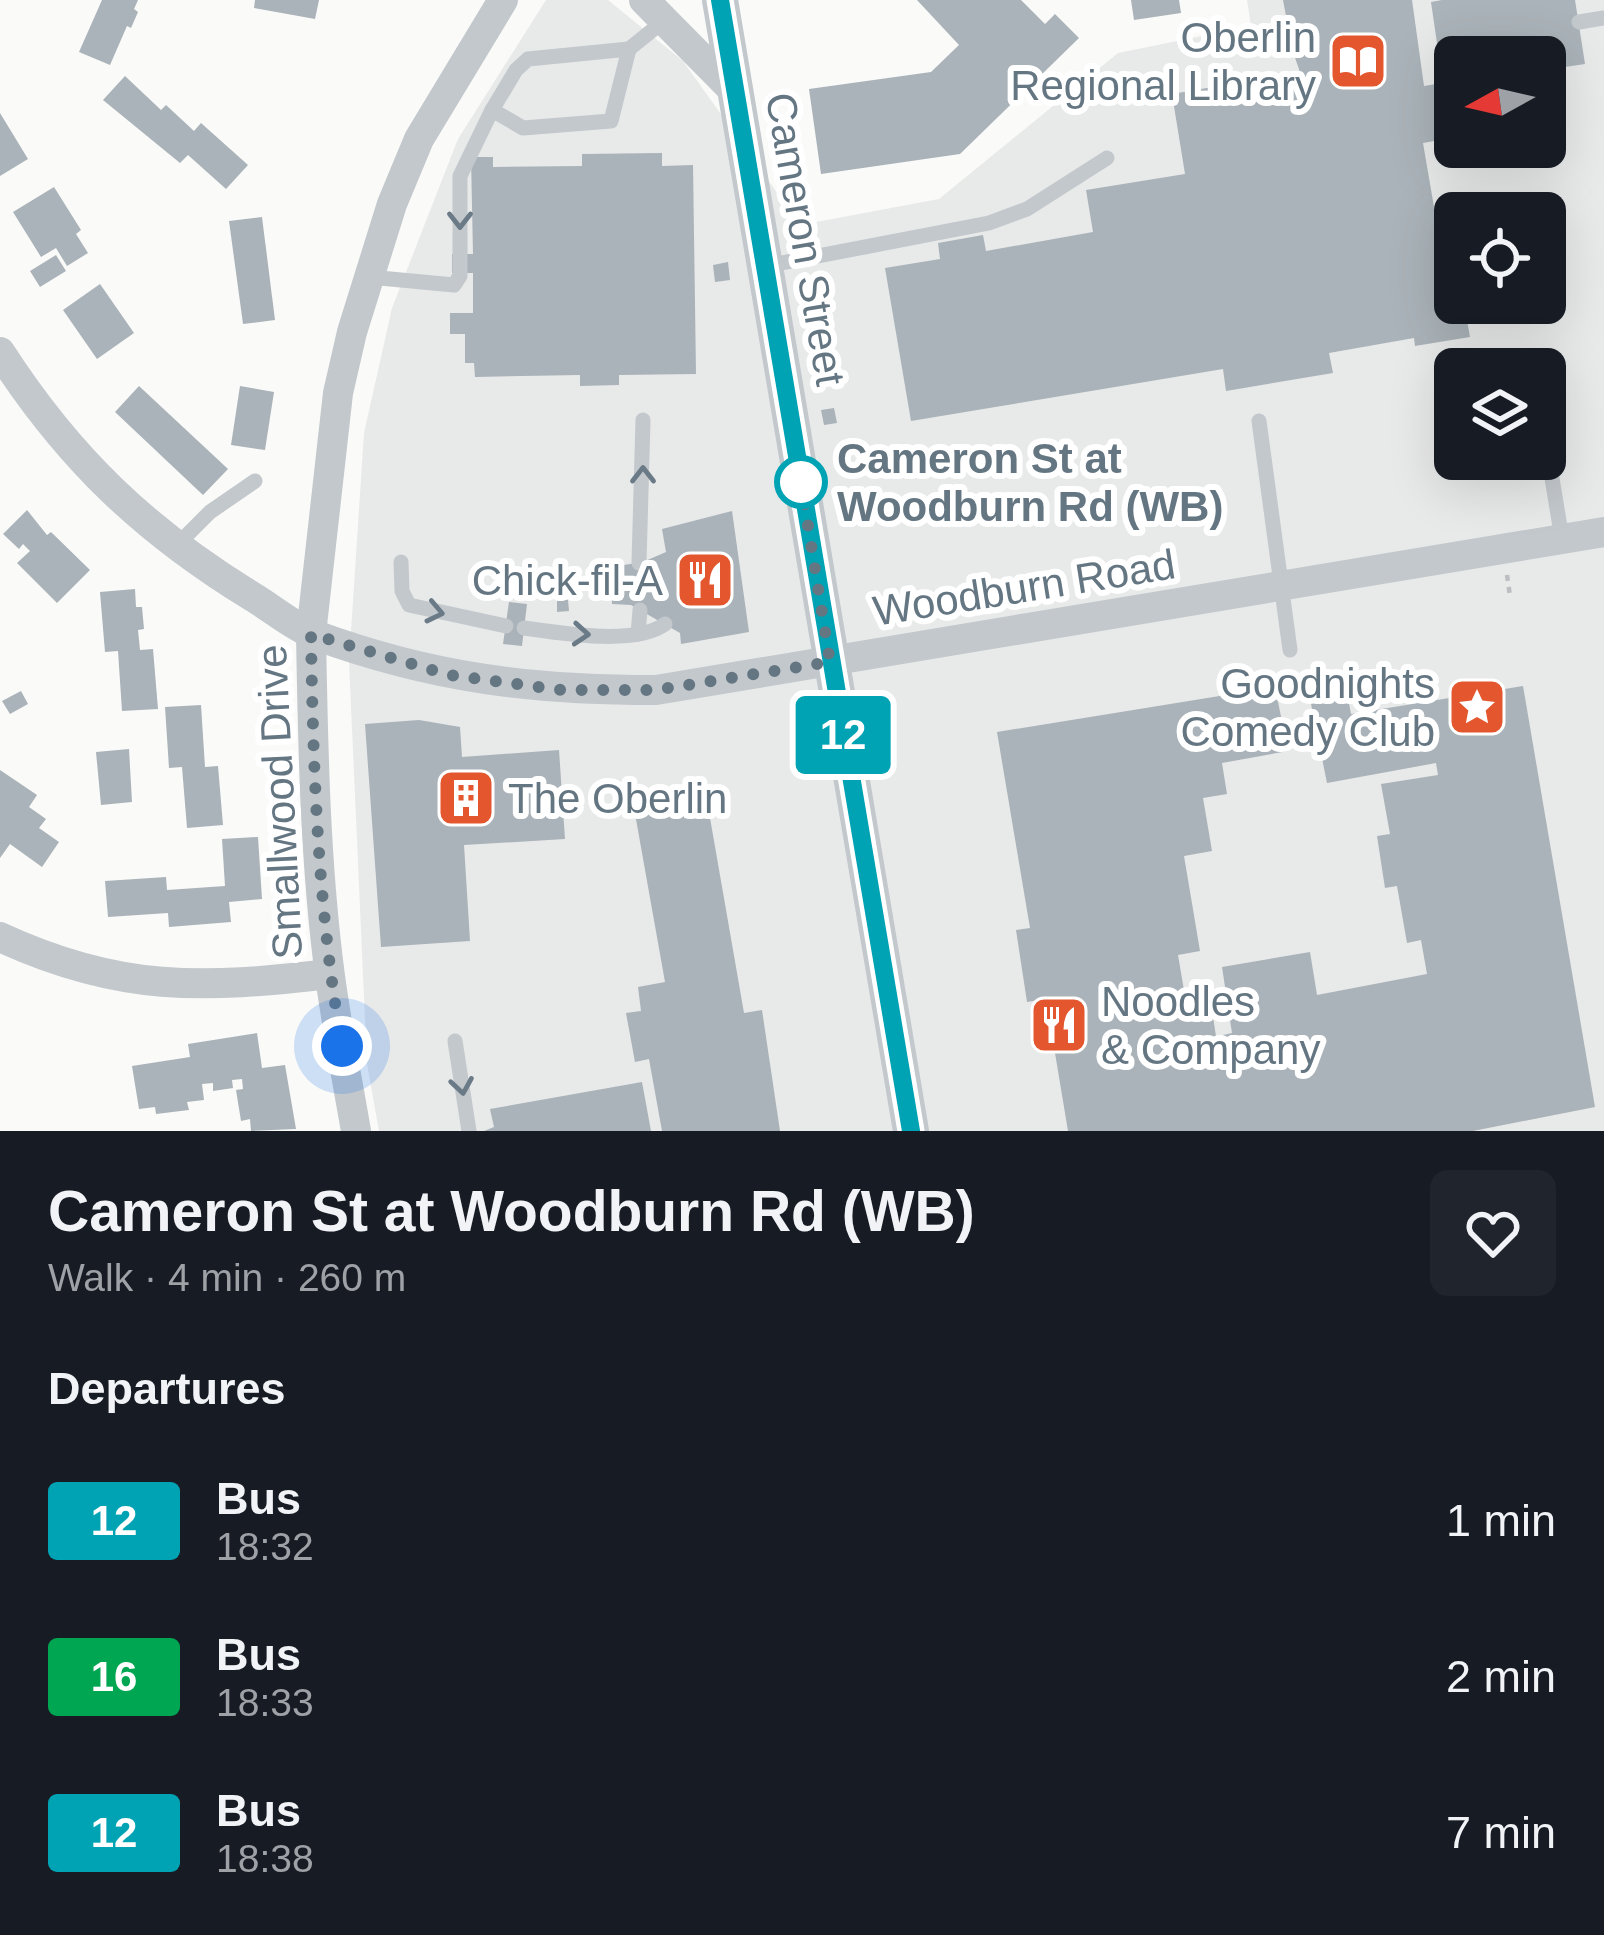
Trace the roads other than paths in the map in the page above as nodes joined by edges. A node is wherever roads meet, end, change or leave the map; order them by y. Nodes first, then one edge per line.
1 (503, 0) edge
2 (720, 0) edge
3 (654, 10) edge
4 (1604, 18) edge
5 (1579, 22) dead end
6 (629, 49) junction
7 (736, 93) junction
8 (493, 110) junction
9 (1107, 158) dead end
10 (766, 266) junction
11 (369, 277) junction
12 (0, 352) edge
13 (644, 420) dead end
14 (1258, 421) dead end
15 (1552, 480) edge
16 (255, 481) dead end
17 (1604, 532) edge
18 (1562, 539) junction
19 (176, 546) junction
20 (646, 560) dead end
21 (401, 562) dead end
22 (1283, 586) junction
23 (640, 610) dead end
24 (665, 624) dead end
25 (506, 626) dead end
26 (524, 628) dead end
27 (311, 634) junction
28 (638, 634) junction
29 (1290, 650) dead end
30 (830, 662) junction
31 (0, 937) edge
32 (329, 974) junction
33 (455, 1041) dead end
34 (356, 1131) edge
35 (470, 1131) edge
36 (911, 1131) edge

1 - 11 street, Smallwood Drive
2 - 7 street, Cameron Street
3 - 6 lane
3 - 7 street
4 - 5 lane
6 - 8 lane
6 - 8 lane
7 - 10 street, Cameron Street
8 -> 11 lane
9 - 10 lane
10 - 30 street, Cameron Street
11 - 27 street, Smallwood Drive
12 - 19 street, Woodburn Road
20 -> 13 lane
14 - 22 lane
15 - 18 lane
16 - 19 lane
17 - 18 street, Woodburn Road
18 - 22 street, Woodburn Road
19 - 27 street, Woodburn Road
21 -> 25 lane
22 - 29 lane
22 - 30 street, Woodburn Road
23 - 28 lane
24 - 28 lane
26 -> 28 lane
27 - 30 street, Woodburn Road
27 - 32 street, Smallwood Drive
30 - 36 street, Cameron Street
31 - 32 street
32 - 34 street, Smallwood Drive
33 -> 35 lane

